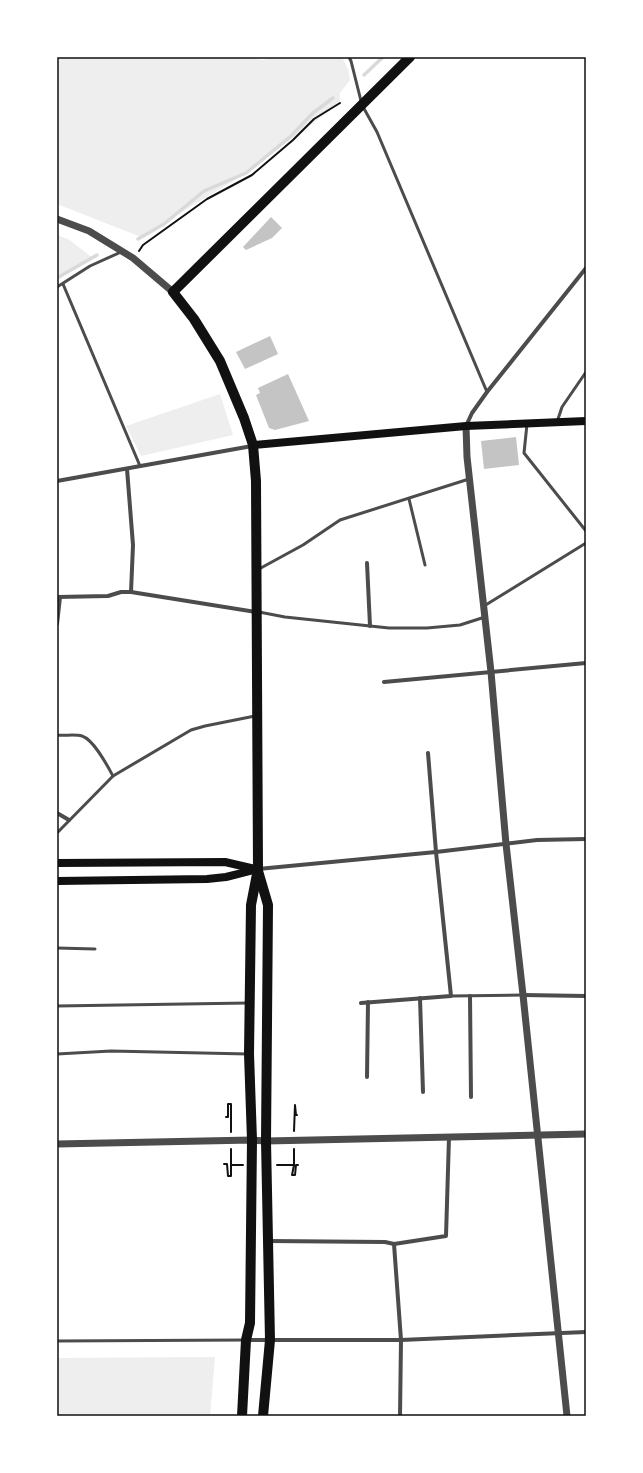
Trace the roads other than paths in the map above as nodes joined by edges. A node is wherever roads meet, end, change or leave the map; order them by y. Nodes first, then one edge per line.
1 (349, 57) edge
2 (410, 57) edge
3 (362, 105) junction
4 (57, 218) edge
5 (123, 252) junction
6 (586, 268) edge
7 (63, 284) junction
8 (57, 287) edge
9 (173, 292) junction
10 (586, 372) edge
11 (487, 392) junction
12 (586, 421) edge
13 (557, 423) junction
14 (527, 424) junction
15 (466, 426) junction
16 (253, 446) junction
17 (140, 466) junction
18 (127, 469) junction
19 (469, 479) junction
20 (57, 481) edge
21 (409, 499) junction
22 (586, 531) edge
23 (586, 543) edge
24 (367, 563) dead end
25 (425, 565) dead end
26 (256, 570) junction
27 (131, 592) junction
28 (58, 597) edge
29 (484, 606) junction
30 (257, 612) junction
31 (485, 617) junction
32 (57, 624) edge
33 (370, 626) junction
34 (586, 663) edge
35 (491, 672) junction
36 (384, 682) dead end
37 (257, 715) junction
38 (57, 736) edge
39 (428, 753) dead end
40 (113, 776) junction
41 (57, 813) edge
42 (69, 820) junction
43 (57, 833) edge
44 (586, 840) edge
45 (506, 844) junction
46 (436, 852) junction
47 (57, 863) edge
48 (258, 869) junction
49 (57, 881) edge
50 (57, 948) edge
51 (95, 949) dead end
52 (523, 995) junction
53 (451, 996) junction
54 (470, 996) junction
55 (586, 996) edge
56 (420, 998) junction
57 (368, 1002) junction
58 (250, 1003) junction
59 (361, 1003) dead end
60 (57, 1006) edge
61 (57, 1054) edge
62 (249, 1054) junction
63 (367, 1077) dead end
64 (423, 1092) dead end
65 (471, 1097) dead end
66 (537, 1134) junction
67 (586, 1134) edge
68 (449, 1136) junction
69 (252, 1140) junction
70 (266, 1141) junction
71 (57, 1144) edge
72 (268, 1240) junction
73 (394, 1244) junction
74 (586, 1332) edge
75 (558, 1333) junction
76 (246, 1340) junction
77 (270, 1340) junction
78 (401, 1340) junction
79 (57, 1341) edge
80 (242, 1416) edge
81 (263, 1416) edge
82 (400, 1416) edge
83 (567, 1416) edge

1 - 3 lane
2 - 3 main road
3 - 9 main road
3 - 11 lane
4 - 5 street
5 - 7 lane
5 - 9 street
6 - 11 street
7 - 8 lane
7 - 17 lane
9 - 16 main road
10 - 13 lane
11 - 15 street
12 - 13 main road
13 - 14 main road
14 - 15 main road
14 - 22 lane
15 - 16 main road
15 - 19 street
16 - 17 street
16 - 26 main road
17 - 18 street
18 - 20 street
18 - 27 street
19 - 21 lane
19 - 29 street
21 - 25 lane
21 - 26 lane
23 - 29 lane
24 - 33 street
26 - 30 main road
27 - 28 street
27 - 30 street
28 - 32 street
29 - 31 street
30 - 33 lane
30 - 37 main road
31 - 33 lane
31 - 35 street
34 - 35 street
35 - 36 street
35 - 45 street
37 - 40 lane
37 - 48 main road
38 - 40 lane
39 - 46 street
40 - 42 lane
41 - 42 street
42 - 43 lane
44 - 45 street
45 - 46 street
45 - 52 street
46 - 48 street
46 - 53 street
47 - 48 main road
48 - 49 main road
48 - 58 main road
48 - 70 main road
50 - 51 lane
52 - 54 lane
52 - 55 street
52 - 66 street
53 - 54 lane
53 - 56 street
54 - 65 street
56 - 57 street
56 - 64 street
57 - 59 street
57 - 63 street
58 - 60 lane
58 - 62 main road
61 - 62 lane
62 - 69 main road
66 - 67 street
66 - 68 street
66 - 75 street
68 - 70 street
68 - 73 street
69 - 70 street
69 - 71 street
69 - 76 main road
70 - 72 main road
72 - 73 street
72 - 77 main road
73 - 78 street
74 - 75 street
75 - 78 street
75 - 83 street
76 - 77 street
76 - 79 lane
76 - 80 main road
77 - 78 street
77 - 81 main road
78 - 82 street

